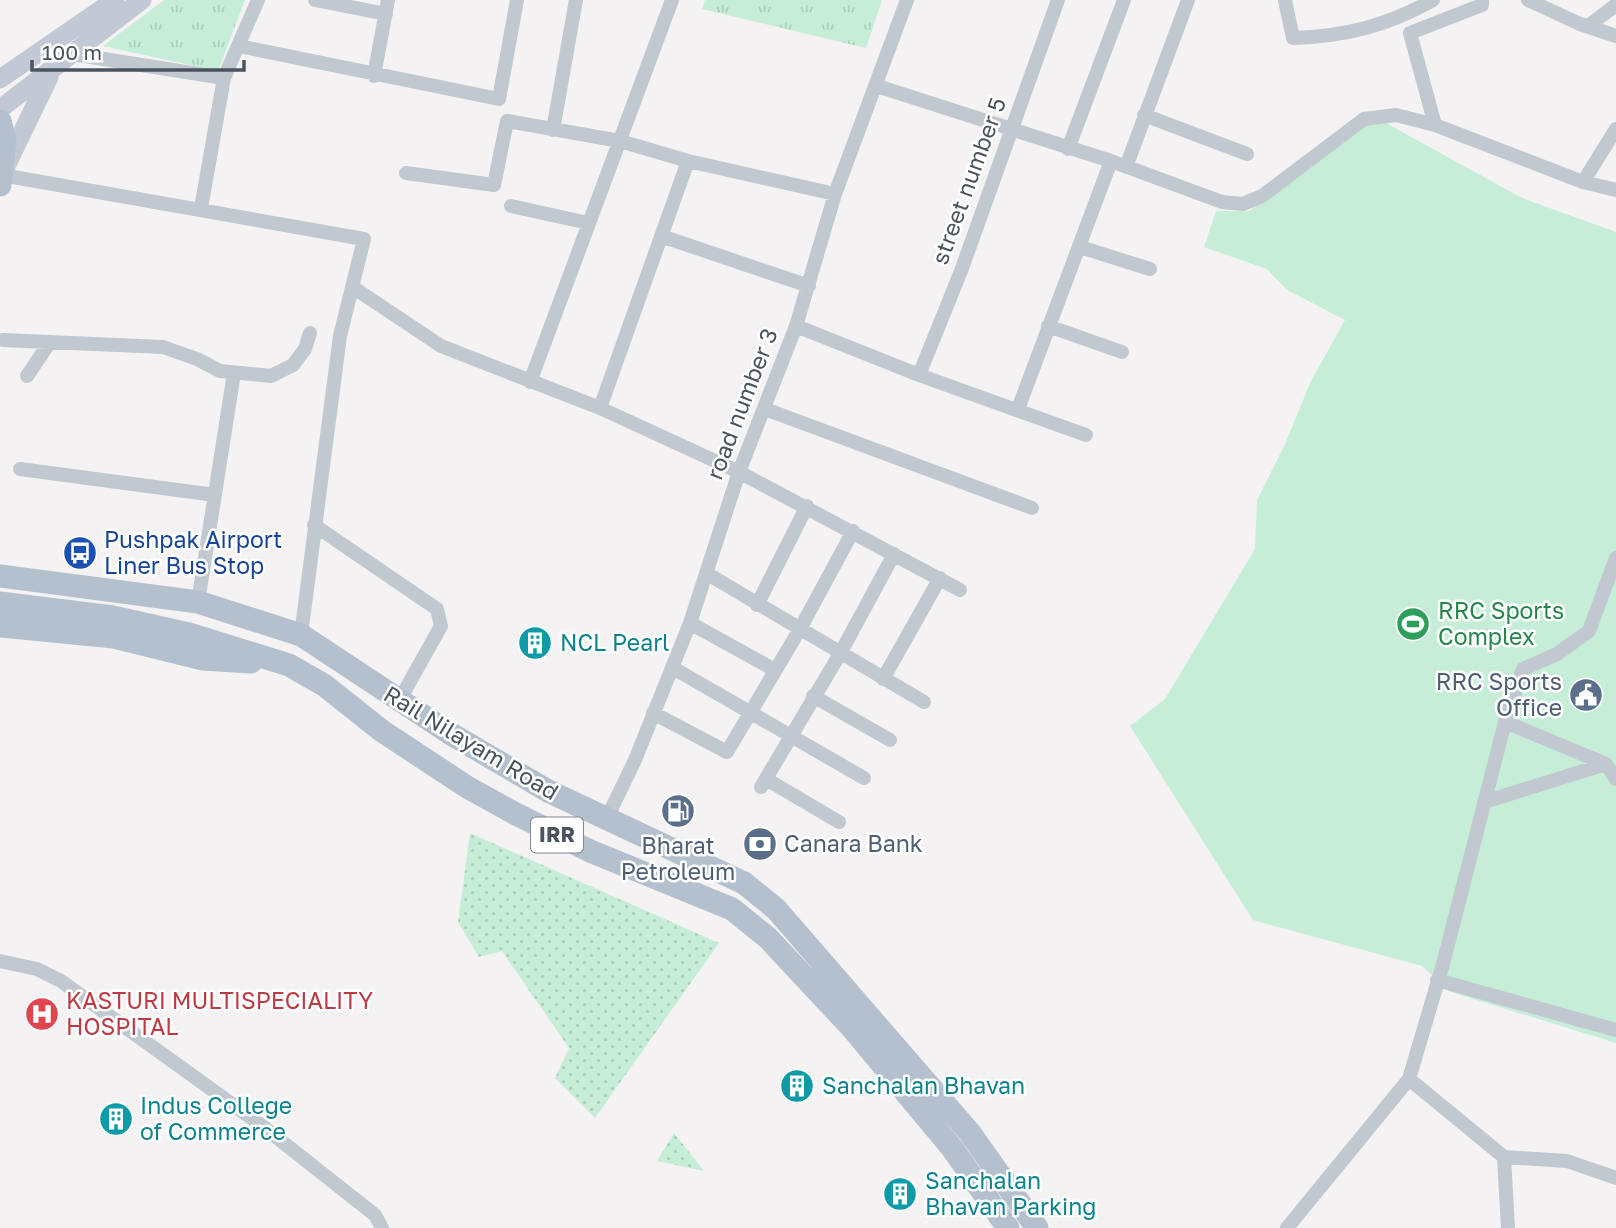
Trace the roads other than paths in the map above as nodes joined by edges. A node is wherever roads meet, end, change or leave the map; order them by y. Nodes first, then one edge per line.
1 (115, 0) edge
2 (142, 0) edge
3 (258, 0) edge
4 (315, 0) edge
5 (517, 0) edge
6 (576, 0) edge
7 (907, 0) edge
8 (1058, 0) edge
9 (1124, 0) edge
10 (1188, 0) edge
11 (1285, 0) edge
12 (1433, 0) edge
13 (1482, 0) edge
14 (1528, 0) edge
15 (667, 1) edge
16 (1616, 5) edge
17 (387, 7) edge
18 (1588, 26) junction
19 (1616, 36) edge
20 (239, 46) junction
21 (72, 54) junction
22 (55, 67) junction
23 (374, 76) junction
24 (224, 78) junction
25 (0, 79) edge
26 (877, 86) junction
27 (0, 109) edge
28 (1144, 115) junction
29 (1435, 125) junction
30 (1011, 129) junction
31 (1616, 129) edge
32 (554, 130) junction
33 (2, 136) edge
34 (621, 141) junction
35 (1068, 149) junction
36 (1247, 154) dead end
37 (688, 161) junction
38 (1111, 162) junction
39 (1126, 167) junction
40 (406, 173) dead end
41 (1, 180) edge
42 (1583, 182) junction
43 (1616, 190) edge
44 (835, 194) junction
45 (511, 206) dead end
46 (201, 208) junction
47 (588, 223) junction
48 (661, 236) junction
49 (1080, 247) junction
50 (1150, 269) dead end
51 (809, 286) junction
52 (354, 288) junction
53 (796, 326) junction
54 (1048, 326) junction
55 (310, 332) dead end
56 (3, 340) dead end
57 (50, 342) junction
58 (1122, 352) dead end
59 (234, 373) junction
60 (919, 375) junction
61 (27, 376) dead end
62 (530, 382) junction
63 (600, 408) junction
64 (765, 408) junction
65 (1018, 408) junction
66 (1086, 435) dead end
67 (20, 469) dead end
68 (739, 472) junction
69 (215, 495) junction
70 (807, 506) junction
71 (1032, 508) dead end
72 (314, 525) junction
73 (853, 531) junction
74 (894, 554) junction
75 (1616, 558) edge
76 (0, 562) edge
77 (706, 573) junction
78 (0, 576) edge
79 (940, 578) junction
80 (46, 581) junction
81 (960, 590) dead end
82 (0, 603) edge
83 (198, 603) junction
84 (757, 605) junction
85 (690, 623) junction
86 (0, 626) edge
87 (800, 629) junction
88 (301, 635) junction
89 (841, 652) junction
90 (275, 660) junction
91 (673, 668) junction
92 (775, 670) junction
93 (883, 679) junction
94 (813, 696) junction
95 (399, 701) junction
96 (924, 702) dead end
97 (653, 713) junction
98 (750, 713) junction
99 (1505, 722) junction
100 (791, 737) junction
101 (890, 740) dead end
102 (1606, 764) junction
103 (864, 778) dead end
104 (1616, 779) edge
105 (533, 782) junction
106 (1483, 803) junction
107 (513, 813) junction
108 (606, 820) junction
109 (839, 822) dead end
110 (0, 961) edge
111 (1437, 980) junction
112 (1616, 1030) edge
113 (1409, 1079) junction
114 (1504, 1157) junction
115 (1616, 1178) edge
116 (382, 1228) edge
117 (1008, 1228) edge
118 (1037, 1228) edge
119 (1287, 1228) edge
120 (1508, 1228) edge

1 - 25 main road
2 - 21 main road
3 - 20 street
4 - 17 street
5 - 23 street
6 - 32 street
7 - 26 street, road number 3
8 - 30 street, street number 5
9 - 35 street
10 - 28 street
11 - 12 street
13 - 29 street
14 - 18 street
15 - 34 street
16 - 18 street
17 - 23 street
18 - 19 street
20 - 23 street
20 - 24 street
21 - 22 main road
21 - 24 street
22 - 27 main road
22 - 41 main road
24 - 46 street
26 - 30 street
26 - 44 street, road number 3
28 - 36 street
28 - 39 street
29 - 39 street
29 - 42 street
30 - 35 street
30 - 60 street, street number 5
31 - 42 street
32 - 34 street
32 - 40 street
33 - 41 main road
34 - 37 street
34 - 47 street
35 - 38 street
37 - 44 street
37 - 48 street
38 - 39 street
38 - 49 street
41 - 46 street
42 - 43 street
44 - 51 street, road number 3
45 - 47 street
46 - 52 street
47 - 62 street
48 - 51 street
48 - 63 street
49 - 50 street
49 - 54 street
51 - 53 street, road number 3
52 - 62 street
52 - 72 street
53 - 60 street
53 - 64 street, road number 3
54 - 58 street
54 - 65 street
55 - 59 street
56 - 57 street
57 - 59 street
57 - 61 street
59 - 69 street
60 - 65 street
62 - 63 street
63 - 68 street
64 - 68 street, road number 3
64 - 71 street
65 - 66 street
67 - 69 street
68 - 70 street
68 - 77 street, road number 3
69 - 83 street
70 - 73 street
70 - 84 street
72 - 88 street
72 - 95 street
73 - 74 street
73 - 87 street
74 - 79 street
74 - 89 street
75 - 99 street
76 - 80 main road, IRR
77 - 84 street
77 - 85 street, road number 3
78 - 80 main road, Rail Nilayam Road / IRR
79 - 81 street
79 - 93 street
80 - 83 main road, Rail Nilayam Road / IRR
82 - 90 main road, Rail Nilayam Road / IRR
83 - 88 main road, Rail Nilayam Road / IRR
84 - 87 street
85 - 91 street, road number 3
85 - 92 street
86 - 90 main road
87 - 89 street
87 - 92 street
88 - 95 main road, Rail Nilayam Road / IRR
89 - 93 street
89 - 94 street
90 - 107 main road, Rail Nilayam Road / IRR
91 - 97 street, road number 3
91 - 98 street
92 - 98 street
93 - 96 street
94 - 100 street
94 - 101 street
95 - 105 main road, Rail Nilayam Road / IRR
97 - 98 street
97 - 108 street, road number 3
98 - 100 street
99 - 102 street
99 - 106 street
100 - 103 street
100 - 109 street
102 - 104 street
102 - 106 street
105 - 107 main road
105 - 108 main road, Rail Nilayam Road / IRR
106 - 111 street
107 - 117 main road, Rail Nilayam Road / IRR
108 - 118 main road, Rail Nilayam Road / IRR
110 - 116 street
111 - 112 street
111 - 113 street
113 - 114 street
113 - 119 street
114 - 115 street
114 - 120 street

